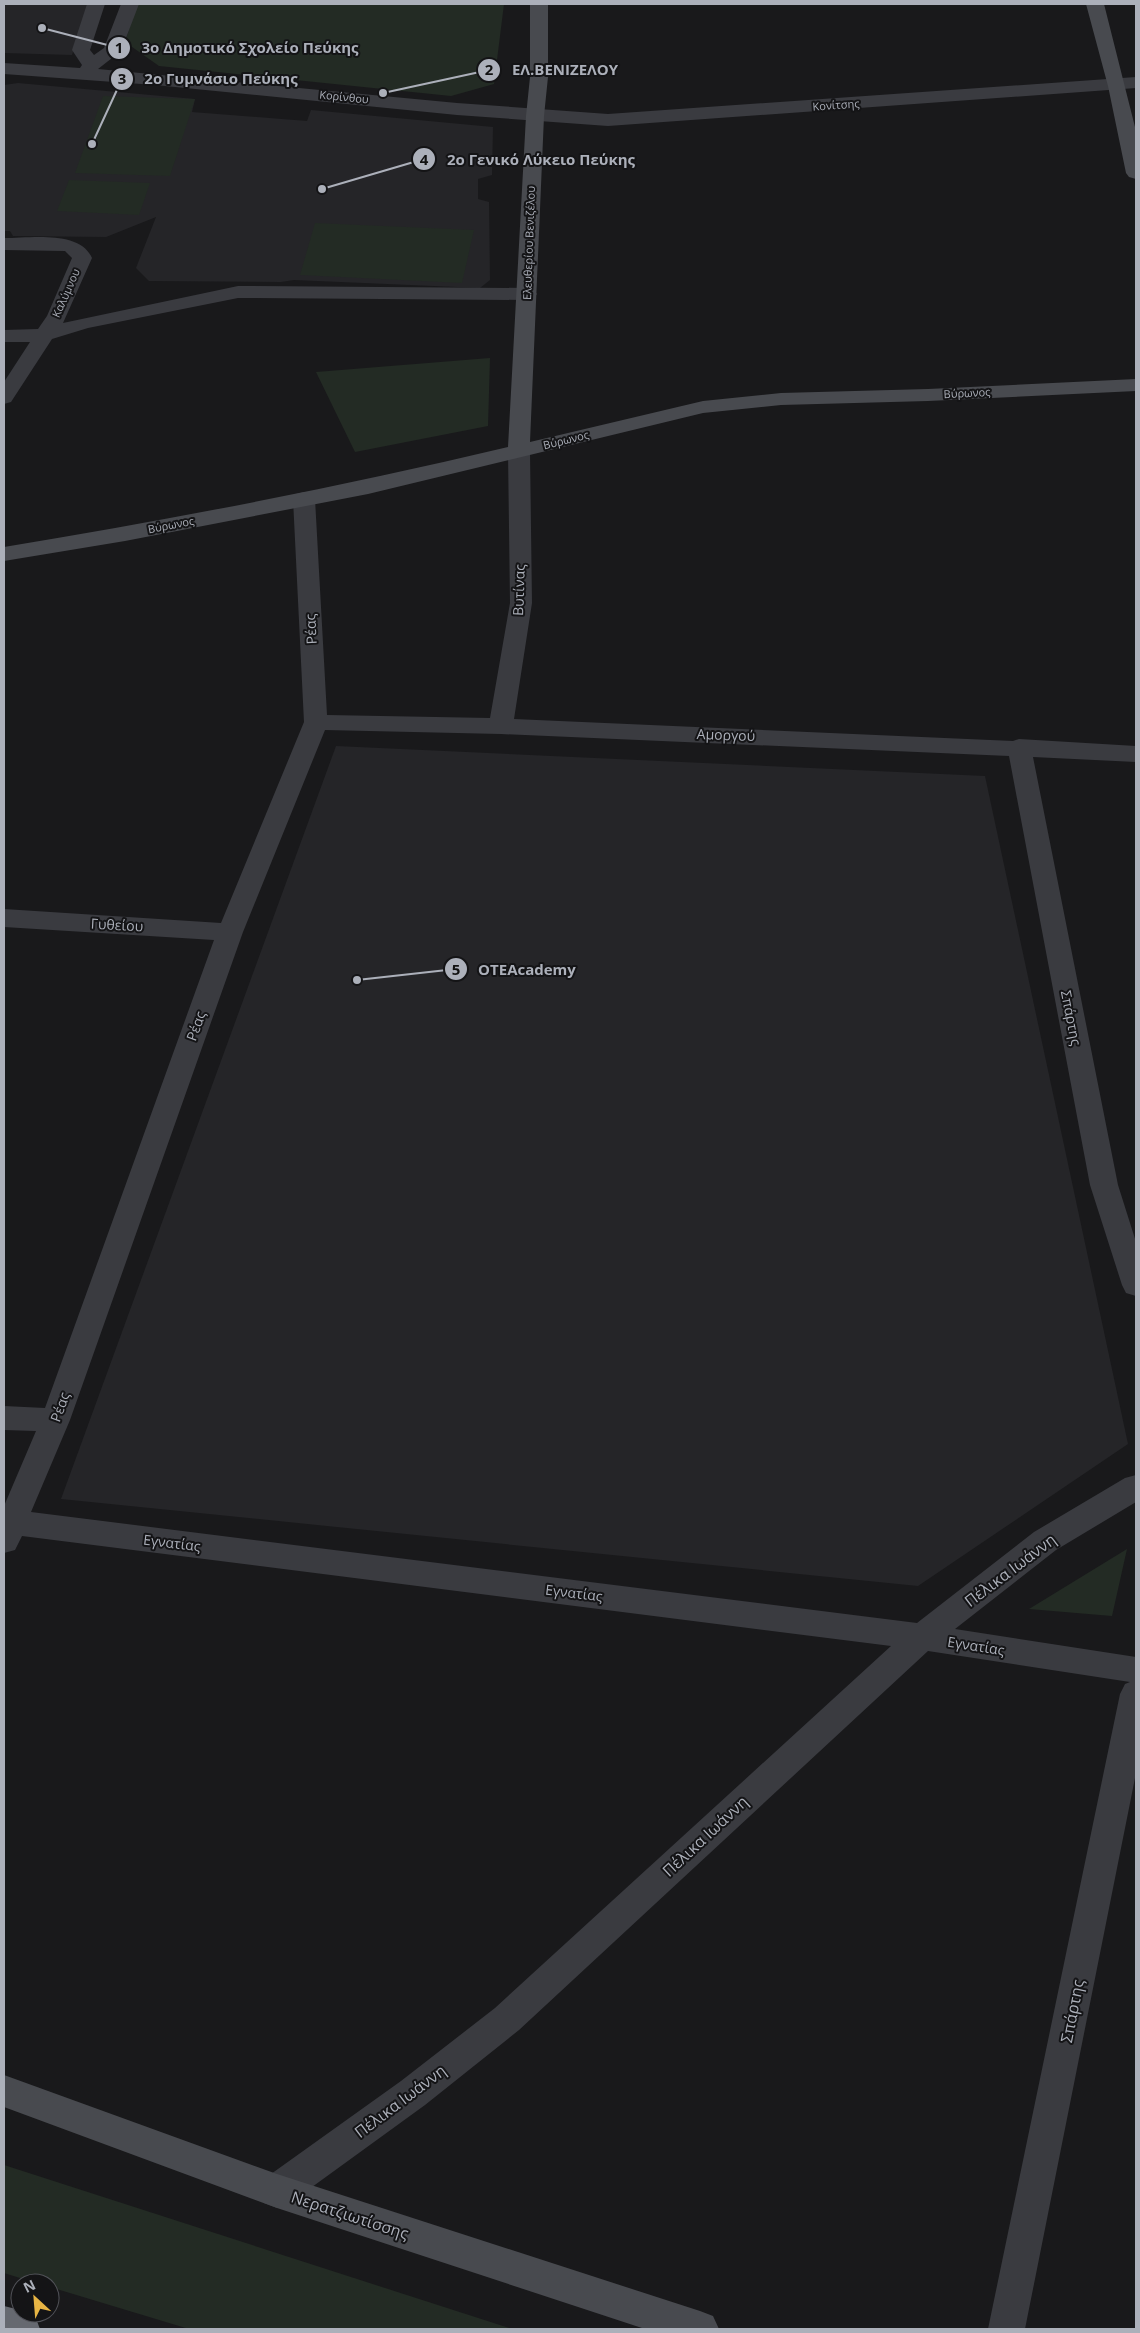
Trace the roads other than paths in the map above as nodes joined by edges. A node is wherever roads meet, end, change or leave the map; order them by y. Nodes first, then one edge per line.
1 (96, 4) edge
2 (130, 4) edge
3 (539, 4) edge
4 (1095, 4) edge
5 (4, 69) edge
6 (88, 69) junction
7 (1136, 83) edge
8 (1117, 86) junction
9 (534, 116) junction
10 (1136, 173) edge
11 (4, 244) edge
12 (527, 294) junction
13 (44, 335) junction
14 (4, 336) edge
15 (1136, 385) edge
16 (4, 398) edge
17 (520, 452) junction
18 (304, 500) junction
19 (4, 554) edge
20 (316, 722) junction
21 (501, 726) junction
22 (1019, 747) junction
23 (1136, 754) edge
24 (4, 918) edge
25 (230, 932) junction
26 (1136, 1285) edge
27 (4, 1418) edge
28 (56, 1420) junction
29 (1136, 1487) edge
30 (8, 1532) edge
31 (922, 1637) junction
32 (1136, 1670) edge
33 (1136, 1694) edge
34 (4, 2091) edge
35 (277, 2191) junction
36 (4, 2324) edge
37 (22, 2329) edge
38 (700, 2329) edge
39 (1007, 2329) edge

1 - 6 street
2 - 6 street
3 - 9 street, Ελευθερίου Βενιζέλου
4 - 8 street
5 - 6 street, Κορίνθου
6 - 9 street, Κορίνθου
7 - 8 street, Κονίτσης
8 - 9 street, Κονίτσης
8 - 10 street
9 - 12 street, Ελευθερίου Βενιζέλου
11 - 13 street, Καλύμνου
12 - 13 street
12 - 17 street, Ελευθερίου Βενιζέλου
13 - 14 street
13 - 16 street, Καλύμνου
15 - 17 street, Βύρωνος
17 - 18 street, Βύρωνος
17 - 21 street, Βυτίνας
18 - 19 street, Βύρωνος
18 - 20 street, Ρέας
20 - 21 street, Αμοργού
20 - 25 street, Ρέας
21 - 22 street, Αμοργού
22 - 23 street, Αμοργού
22 - 26 street, Σπάρτης
24 - 25 street, Γυθείου
25 - 28 street, Ρέας
27 - 28 street
28 - 30 street, Ρέας
29 - 31 street, Πέλικα Ιωάννη
30 - 31 street, Εγνατίας
31 - 32 street, Εγνατίας
31 - 35 street, Πέλικα Ιωάννη
33 - 39 street, Σπάρτης
34 - 35 street, Νερατζιωτίσσης
35 - 38 street, Νερατζιωτίσσης
36 - 37 highway

